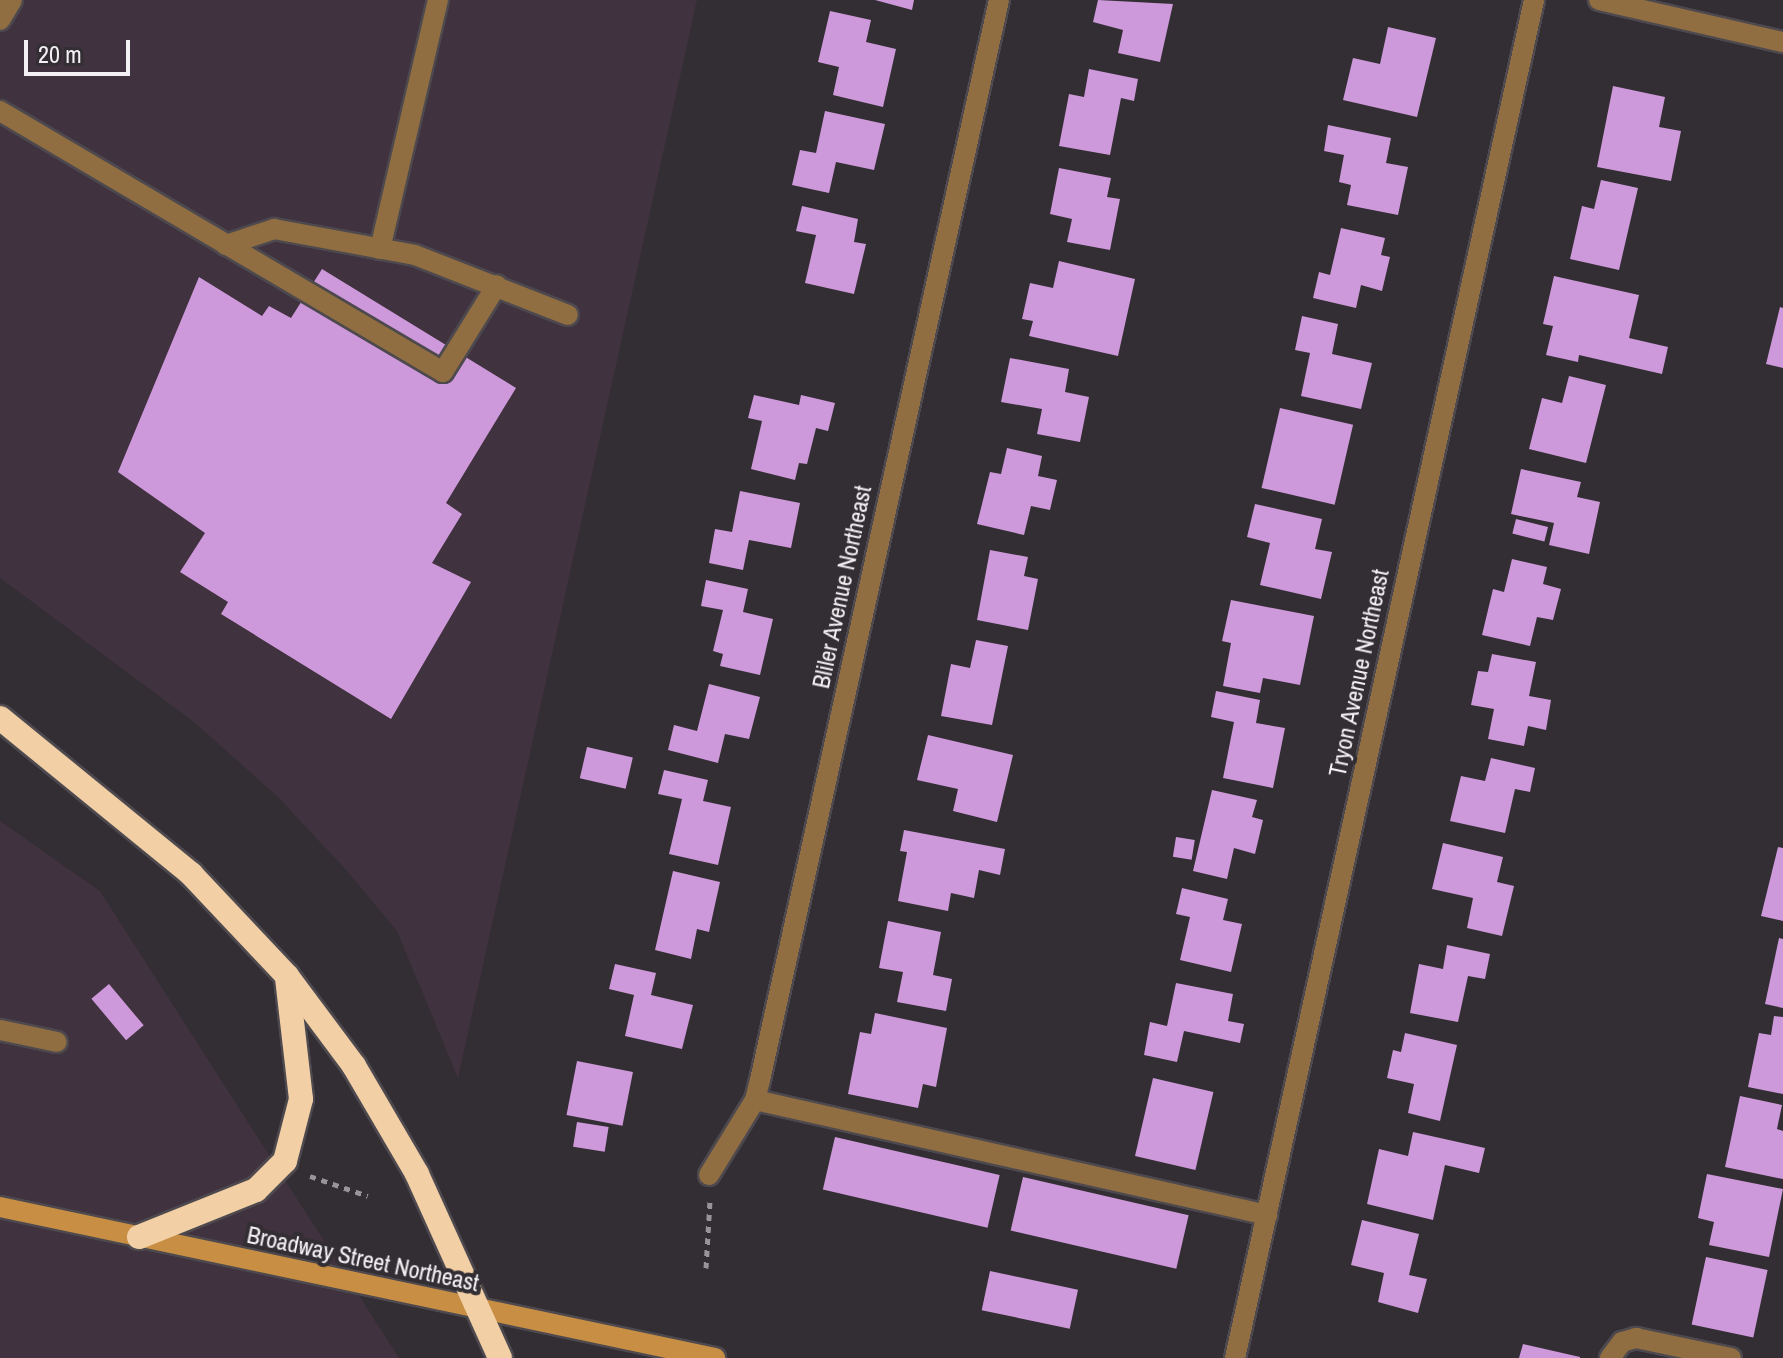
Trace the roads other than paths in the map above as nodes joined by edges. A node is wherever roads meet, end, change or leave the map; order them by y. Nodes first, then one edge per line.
1 (12, 0) edge
2 (438, 0) edge
3 (999, 0) edge
4 (1534, 0) edge
5 (1599, 0) edge
6 (0, 20) edge
7 (1783, 42) edge
8 (0, 111) edge
9 (226, 245) junction
10 (380, 249) junction
11 (497, 285) junction
12 (568, 315) dead end
13 (0, 718) edge
14 (287, 976) junction
15 (0, 1030) edge
16 (57, 1042) dead end
17 (755, 1100) junction
18 (709, 1175) road end
19 (0, 1207) edge
20 (1267, 1215) junction
21 (139, 1237) junction
22 (483, 1311) junction
23 (500, 1358) edge
24 (715, 1358) edge
25 (1235, 1358) edge
26 (1610, 1358) edge
27 (1731, 1358) edge

1 - 6 street
2 - 10 street
3 - 17 street, Bliler Avenue Northeast
4 - 20 street, Tryon Avenue Northeast
5 - 7 street
8 - 9 street
9 - 10 street
9 - 11 street
10 - 11 street
11 - 12 street
13 - 14 highway
14 - 21 highway
14 - 22 highway
15 - 16 street
17 - 18 street, Bliler Avenue Northeast
17 - 20 street
19 - 21 main road, Broadway Street Northeast
20 - 25 street, Tryon Avenue Northeast
21 - 22 main road, Broadway Street Northeast
22 - 23 highway
22 - 24 main road, Broadway Street Northeast
26 - 27 street

